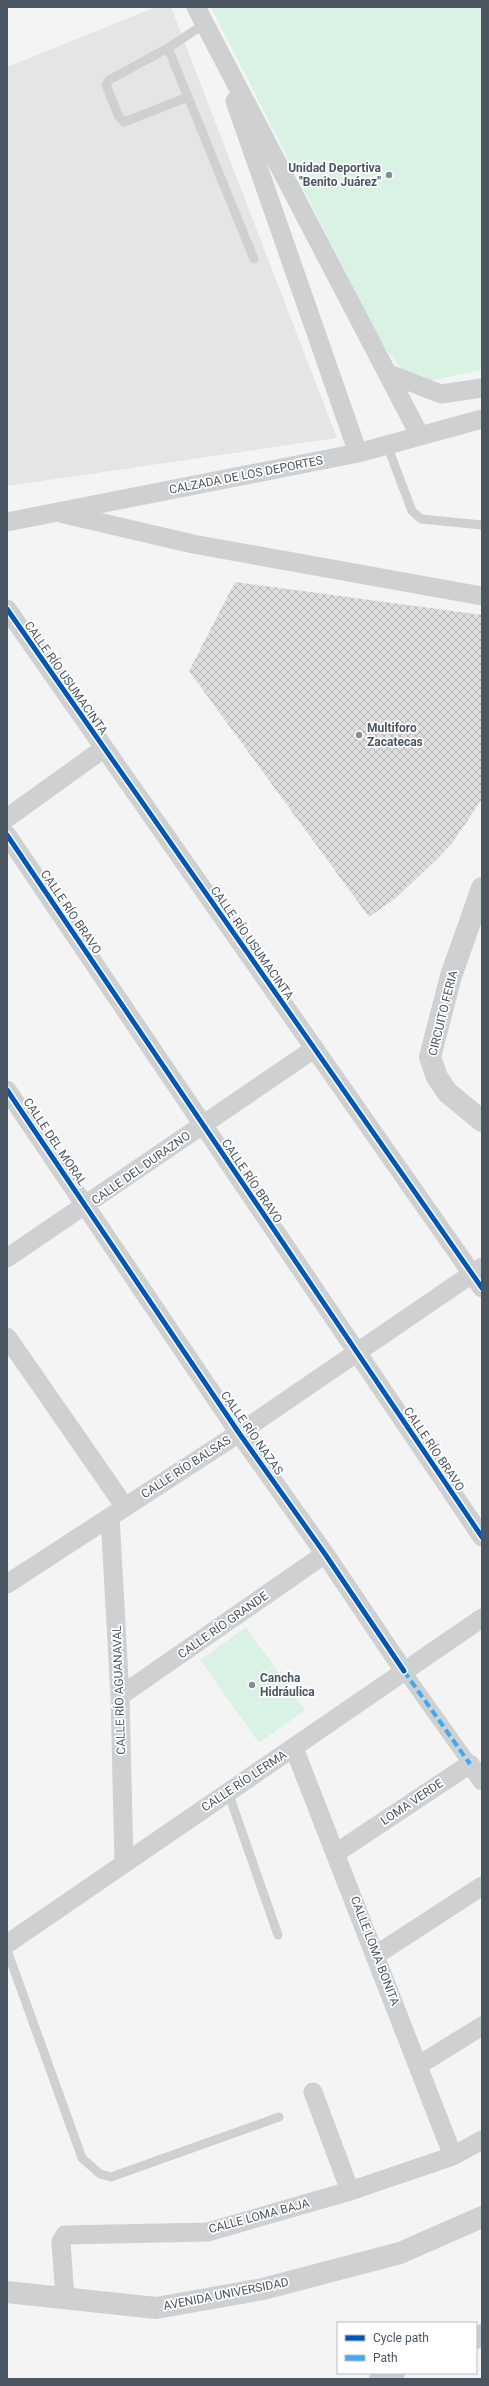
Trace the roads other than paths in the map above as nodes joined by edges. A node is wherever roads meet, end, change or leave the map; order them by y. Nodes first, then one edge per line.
1 (205, 23) edge
2 (168, 48) junction
3 (188, 97) junction
4 (254, 258) dead end
5 (388, 373) junction
6 (482, 388) edge
7 (482, 419) edge
8 (420, 436) junction
9 (387, 445) junction
10 (358, 454) junction
11 (57, 512) junction
12 (7, 522) edge
13 (482, 525) edge
14 (482, 596) edge
15 (7, 609) edge
16 (103, 749) junction
17 (7, 818) edge
18 (7, 835) edge
19 (482, 888) edge
20 (314, 1049) junction
21 (7, 1090) edge
22 (482, 1121) edge
23 (202, 1126) junction
24 (86, 1206) junction
25 (7, 1258) edge
26 (479, 1276) edge
27 (7, 1337) edge
28 (357, 1354) junction
29 (239, 1433) junction
30 (118, 1512) junction
31 (482, 1537) edge
32 (325, 1554) junction
33 (7, 1584) edge
34 (482, 1618) edge
35 (404, 1671) junction
36 (120, 1696) junction
37 (294, 1748) junction
38 (470, 1764) junction
39 (482, 1781) edge
40 (228, 1792) junction
41 (336, 1853) junction
42 (124, 1863) junction
43 (482, 1886) edge
44 (278, 1935) dead end
45 (7, 1944) edge
46 (7, 1950) edge
47 (376, 1955) junction
48 (482, 2026) edge
49 (419, 2065) junction
50 (313, 2092) dead end
51 (279, 2117) dead end
52 (482, 2140) edge
53 (452, 2156) junction
54 (350, 2191) junction
55 (482, 2217) edge
56 (7, 2292) edge
57 (65, 2298) junction
58 (392, 2374) edge
59 (380, 2379) edge

1 - 2 lane
1 - 5 street
1 - 10 street
2 - 3 lane
2 - 3 lane
3 - 4 lane
5 - 6 street
5 - 8 street
7 - 8 street, CALZADA DE LOS DEPORTES
8 - 9 street, CALZADA DE LOS DEPORTES
9 - 10 street, CALZADA DE LOS DEPORTES
9 - 13 lane
10 - 11 street, CALZADA DE LOS DEPORTES
11 - 12 street, CALZADA DE LOS DEPORTES
11 - 14 street
15 - 16 street, CALLE RÍO USUMACINTA
16 - 17 street
16 - 20 street, CALLE RÍO USUMACINTA
18 - 23 street, CALLE RÍO BRAVO
19 - 22 street, CIRCUITO FERIA
20 - 23 street, CALLE DEL DURAZNO
20 - 26 street, CALLE RÍO USUMACINTA
21 - 24 street, CALLE DEL MORAL
23 - 24 street, CALLE DEL DURAZNO
23 - 28 street, CALLE RÍO BRAVO
24 - 25 street, CALLE DEL DURAZNO
24 - 29 street, CALLE RÍO NAZAS
26 - 28 street, CALLE RÍO BALSAS
27 - 30 street
28 - 29 street, CALLE RÍO BALSAS
28 - 31 street, CALLE RÍO BRAVO
29 - 30 street, CALLE RÍO BALSAS
29 - 32 street, CALLE RÍO NAZAS
30 - 33 street, CALLE RÍO BALSAS
30 - 36 street, CALLE RÍO AGUANAVAL
32 - 35 street, CALLE RÍO NAZAS
32 - 36 street, CALLE RÍO GRANDE
34 - 35 street, CALLE RÍO LERMA
35 - 37 street, CALLE RÍO LERMA
35 - 38 street, CALLE RÍO NAZAS
36 - 42 street, CALLE RÍO AGUANAVAL
37 - 40 street, CALLE RÍO LERMA
37 - 41 street, CALLE LOMA BONITA
38 - 39 street
38 - 41 street, LOMA VERDE
40 - 42 street, CALLE RÍO LERMA
40 - 44 lane
41 - 47 street, CALLE LOMA BONITA
42 - 45 street, CALLE RÍO LERMA
43 - 47 street
46 - 51 lane
47 - 49 street, CALLE LOMA BONITA
48 - 49 street
49 - 53 street, CALLE LOMA BONITA
50 - 54 street
52 - 53 street, CALLE LOMA BAJA
53 - 54 street, CALLE LOMA BAJA
54 - 57 street, CALLE LOMA BAJA
55 - 57 street, AVENIDA UNIVERSIDAD
56 - 57 street, AVENIDA UNIVERSIDAD
58 - 59 main road

